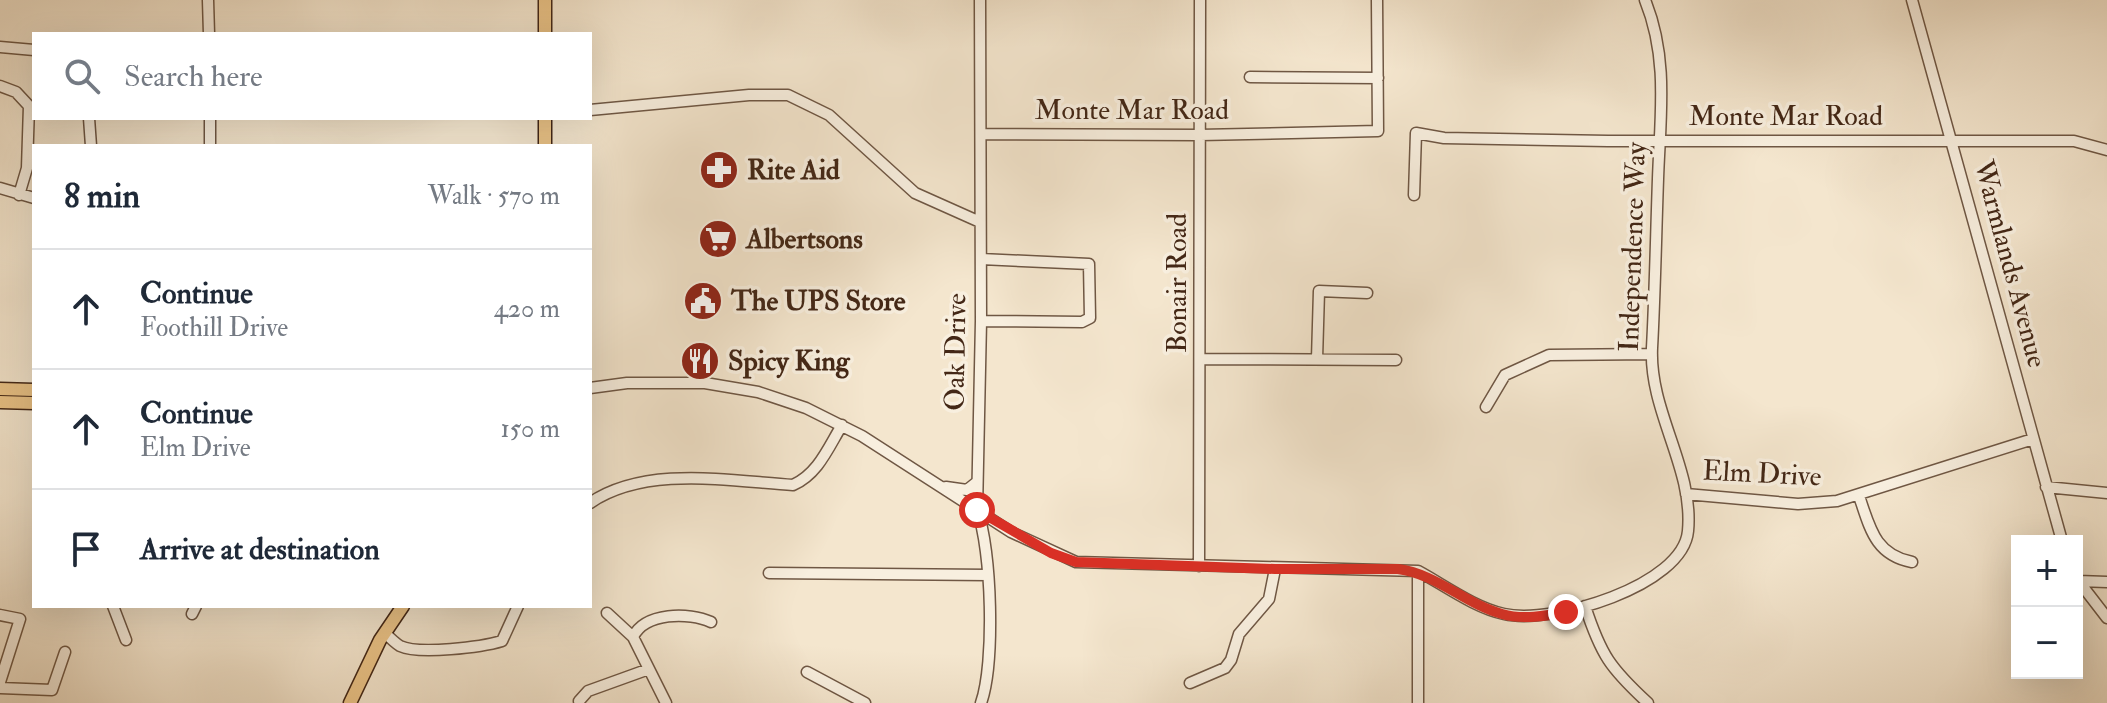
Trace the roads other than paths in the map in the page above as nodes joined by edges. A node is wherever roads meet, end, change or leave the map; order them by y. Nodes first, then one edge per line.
1 (208, 0) edge
2 (545, 0) edge
3 (980, 0) edge
4 (1200, 0) edge
5 (1377, 0) edge
6 (1645, 0) edge
7 (1912, 0) edge
8 (209, 32) edge
9 (545, 32) edge
10 (0, 47) edge
11 (32, 50) edge
12 (1250, 77) dead end
13 (1378, 78) junction
14 (0, 86) edge
15 (592, 110) edge
16 (89, 120) edge
17 (210, 120) edge
18 (545, 120) edge
19 (981, 134) junction
20 (1200, 135) junction
21 (1659, 140) junction
22 (1950, 140) junction
23 (91, 144) edge
24 (210, 144) edge
25 (545, 144) edge
26 (2107, 150) edge
27 (0, 188) edge
28 (19, 195) junction
29 (1414, 195) dead end
30 (32, 198) edge
31 (980, 222) junction
32 (981, 259) junction
33 (1367, 293) dead end
34 (981, 321) junction
35 (1652, 354) junction
36 (1202, 359) junction
37 (1317, 359) junction
38 (1396, 360) dead end
39 (592, 388) edge
40 (0, 389) edge
41 (32, 390) edge
42 (0, 402) edge
43 (32, 403) edge
44 (1486, 407) dead end
45 (842, 425) junction
46 (2033, 439) junction
47 (977, 482) junction
48 (937, 484) junction
49 (2046, 487) junction
50 (2107, 493) edge
51 (1686, 494) junction
52 (1859, 496) junction
53 (592, 502) edge
54 (977, 510) junction
55 (2060, 535) edge
56 (1912, 562) dead end
57 (1199, 566) junction
58 (1275, 569) junction
59 (1418, 571) junction
60 (769, 573) dead end
61 (988, 575) junction
62 (2083, 580) edge
63 (2107, 582) edge
64 (2083, 588) edge
65 (1585, 606) junction
66 (114, 608) edge
67 (402, 608) edge
68 (517, 608) edge
69 (607, 613) dead end
70 (0, 615) edge
71 (2107, 618) edge
72 (711, 622) dead end
73 (385, 633) junction
74 (633, 637) junction
75 (126, 640) dead end
76 (65, 652) dead end
77 (649, 669) junction
78 (807, 672) dead end
79 (1190, 683) dead end
80 (0, 685) edge
81 (579, 701) dead end
82 (350, 703) edge
83 (666, 703) edge
84 (865, 703) edge
85 (981, 703) edge
86 (1418, 703) edge
87 (1648, 703) edge

1 - 8 street
2 - 9 main road
3 - 19 street, Oak Drive
4 - 20 street, Bonair Road
5 - 13 street
6 - 21 street, Independence Way
7 - 22 street, Warmlands Avenue
10 - 11 street
12 - 13 street
13 - 20 street, Monte Mar Road
14 - 28 street
15 - 31 street
16 - 23 street
17 - 24 street
18 - 25 main road
19 - 20 street, Monte Mar Road
19 - 31 street, Oak Drive
20 - 36 street, Bonair Road
21 - 22 street, Monte Mar Road
21 - 29 street, Monte Mar Road
21 - 35 street, Independence Way
22 - 26 street, Monte Mar Road
22 - 46 street, Warmlands Avenue
27 - 28 street
28 - 30 street
31 - 32 street, Oak Drive
32 - 34 street, Oak Drive
32 - 34 street
33 - 37 street
34 - 47 street, Oak Drive
35 - 44 street
35 - 51 street, Independence Way
36 - 37 street
36 - 57 street, Bonair Road
37 - 38 street
39 - 45 street
40 - 41 main road
42 - 43 main road
45 - 48 street
45 - 53 street
46 - 49 street, Warmlands Avenue
46 - 52 street, Elm Drive
47 - 48 street
47 - 54 street, Oak Drive
48 - 54 street
49 - 50 street
49 - 55 street, Warmlands Avenue
51 - 52 street, Elm Drive
51 - 65 street, Elm Drive
52 - 56 street
54 - 57 street
54 - 61 street, Oak Drive
57 - 58 street
58 - 59 street
58 - 79 street
59 - 65 street, Elm Drive
59 - 86 street
60 - 61 street
61 - 85 street, Oak Drive
62 - 63 street
64 - 71 street
65 - 87 street
66 - 75 street
67 - 73 main road
68 - 73 street
69 - 74 street
70 - 80 street
72 - 74 street
73 - 82 main road
74 - 77 street
76 - 80 street
77 - 81 street
77 - 83 street
78 - 84 street

